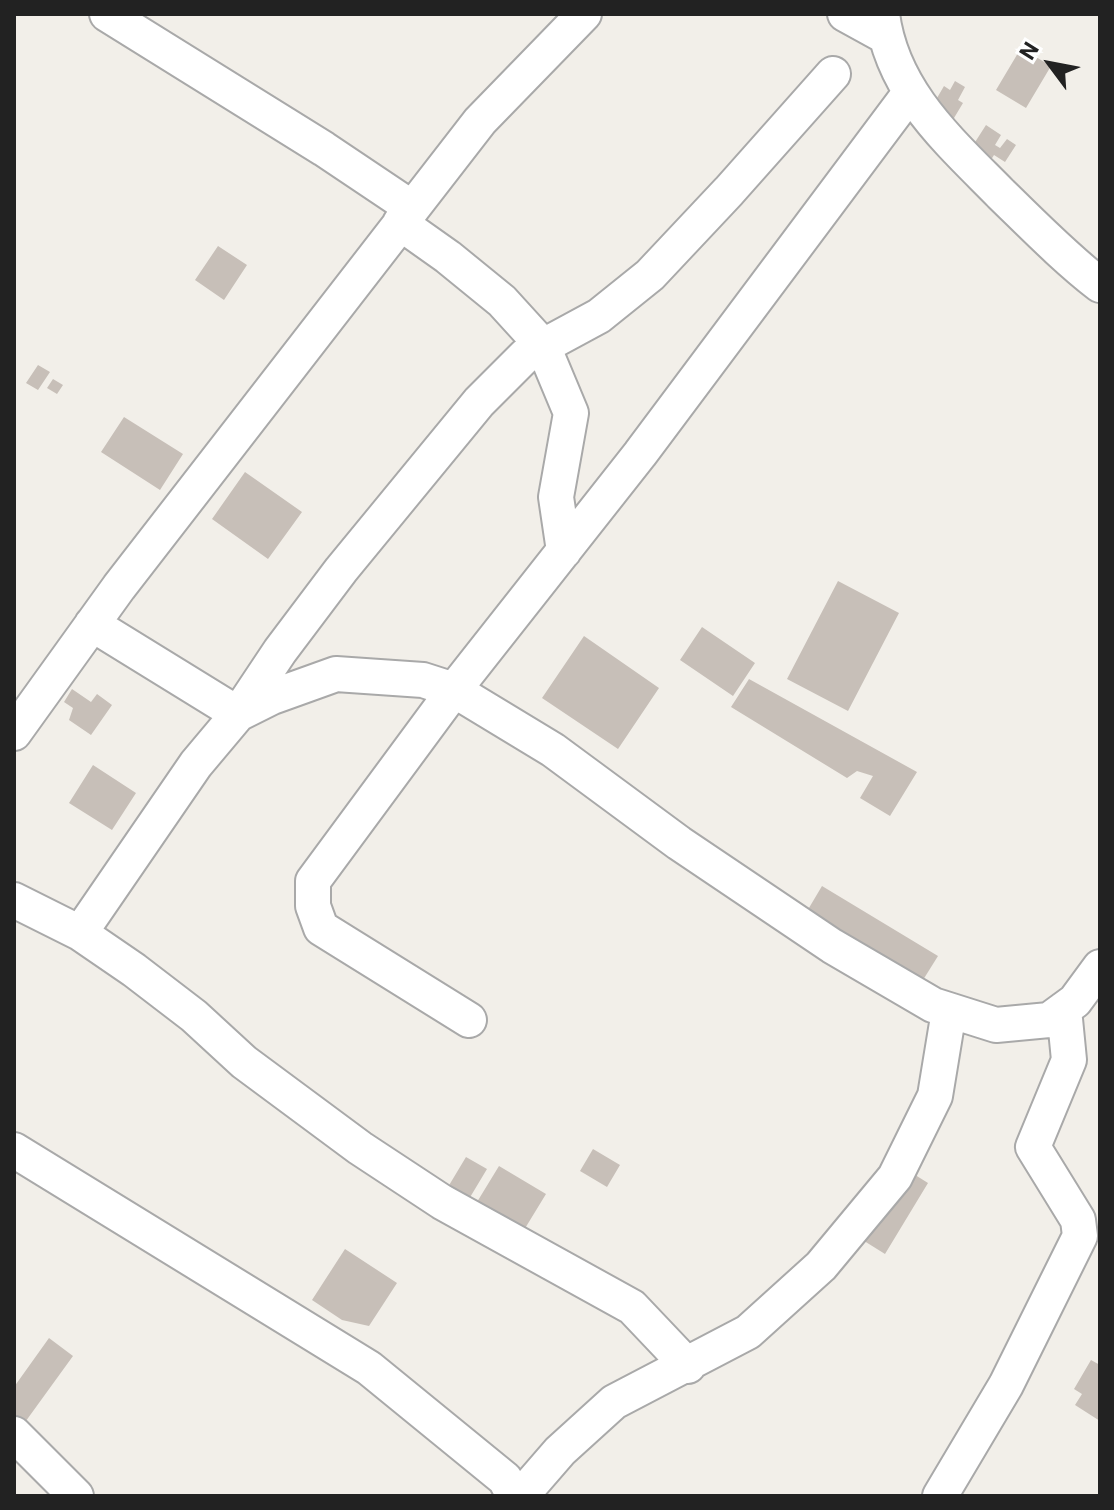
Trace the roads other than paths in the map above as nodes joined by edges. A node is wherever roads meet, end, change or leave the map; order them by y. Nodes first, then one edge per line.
1 (107, 14) edge
2 (584, 14) edge
3 (845, 14) edge
4 (883, 25) edge
5 (833, 74) dead end
6 (910, 93) junction
7 (406, 216) junction
8 (1100, 285) edge
9 (543, 346) junction
10 (564, 551) junction
11 (92, 624) junction
12 (454, 690) junction
13 (238, 714) junction
14 (14, 733) edge
15 (14, 900) edge
16 (80, 933) junction
17 (1100, 967) edge
18 (1064, 1009) junction
19 (949, 1011) junction
20 (469, 1020) dead end
21 (14, 1150) edge
22 (688, 1366) junction
23 (14, 1434) edge
24 (76, 1496) edge
25 (514, 1496) edge
26 (521, 1496) edge
27 (940, 1496) edge

1 - 7 street
2 - 7 street
3 - 4 street
4 - 6 street
5 - 9 street
6 - 8 street
6 - 10 street
7 - 9 street
7 - 11 street
9 - 10 street
9 - 13 street
10 - 12 street
11 - 13 street
11 - 14 street
12 - 13 street
12 - 19 street
12 - 20 street
13 - 16 street
15 - 16 street
16 - 22 street
17 - 18 street
18 - 19 street
18 - 27 street
19 - 22 street
21 - 25 street
22 - 26 street
23 - 24 street

